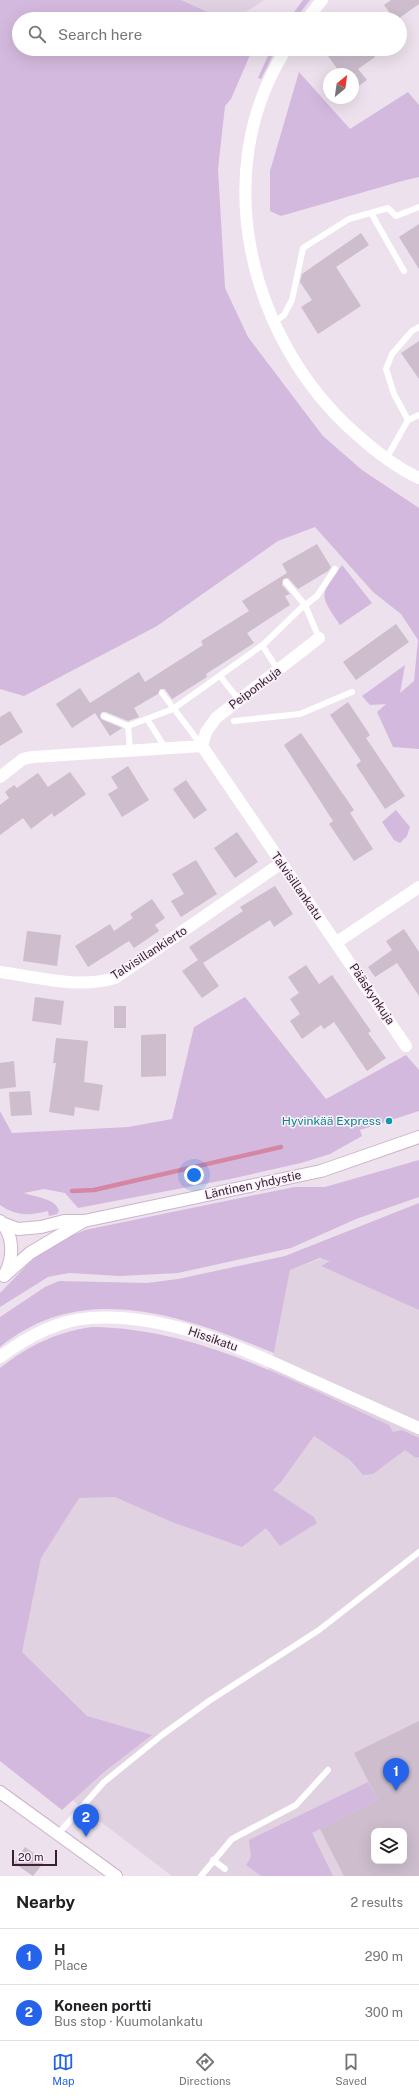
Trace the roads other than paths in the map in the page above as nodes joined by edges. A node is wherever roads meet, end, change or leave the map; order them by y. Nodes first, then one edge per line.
1 (322, 0) edge
2 (312, 12) edge
3 (283, 56) edge
4 (419, 207) edge
5 (371, 213) junction
6 (404, 271) dead end
7 (273, 322) junction
8 (419, 327) edge
9 (419, 415) edge
10 (408, 420) junction
11 (386, 459) junction
12 (419, 478) edge
13 (335, 569) dead end
14 (286, 582) dead end
15 (305, 605) junction
16 (319, 638) joint
17 (262, 645) junction
18 (278, 670) junction
19 (220, 676) junction
20 (352, 692) dead end
21 (162, 693) dead end
22 (239, 700) junction
23 (173, 709) junction
24 (104, 716) dead end
25 (147, 719) junction
26 (234, 721) dead end
27 (128, 726) junction
28 (202, 746) junction
29 (166, 749) junction
30 (130, 751) junction
31 (0, 777) edge
32 (280, 864) junction
33 (419, 887) edge
34 (337, 942) junction
35 (0, 972) edge
36 (406, 1046) dead end
37 (419, 1137) edge
38 (84, 1221) junction
39 (1, 1222) edge
40 (2, 1278) edge
41 (0, 1357) edge
42 (419, 1428) edge
43 (419, 1552) edge
44 (328, 1770) dead end
45 (0, 1792) edge
46 (58, 1834) junction
47 (213, 1860) junction
48 (225, 1869) dead end
49 (116, 1876) edge
50 (201, 1876) edge

1 - 2 street
3 - 7 street
4 - 5 lane
5 - 6 lane
5 - 7 lane
7 - 11 street
8 - 10 lane
9 - 10 lane
10 - 11 lane
11 - 12 street
13 - 15 lane
14 - 15 lane
15 - 16 lane
15 - 17 lane
16 - 18 street, Peiponkuja
17 - 18 lane
17 - 19 lane
18 - 22 street, Peiponkuja
19 - 22 lane
19 - 23 lane
20 - 26 lane
21 - 23 lane
22 - 28 street, Peiponkuja
23 - 25 lane
23 - 28 lane
24 - 27 lane
25 - 27 lane
25 - 29 lane
27 - 30 lane
28 - 29 street
28 - 32 street, Talvisillankatu
29 - 30 street
30 - 31 street
32 - 34 street, Talvisillankatu
32 - 35 street, Talvisillankierto
33 - 34 street
34 - 36 street, Pääskynkuja
37 - 38 street, Läntinen yhdystie
38 - 39 street, Läntinen yhdystie
38 - 40 street, Läntinen yhdystie
39 - 40 street
41 - 42 street, Hissikatu
43 - 46 lane
44 - 47 lane
45 - 46 street
46 - 49 street
47 - 48 lane
47 - 50 lane

